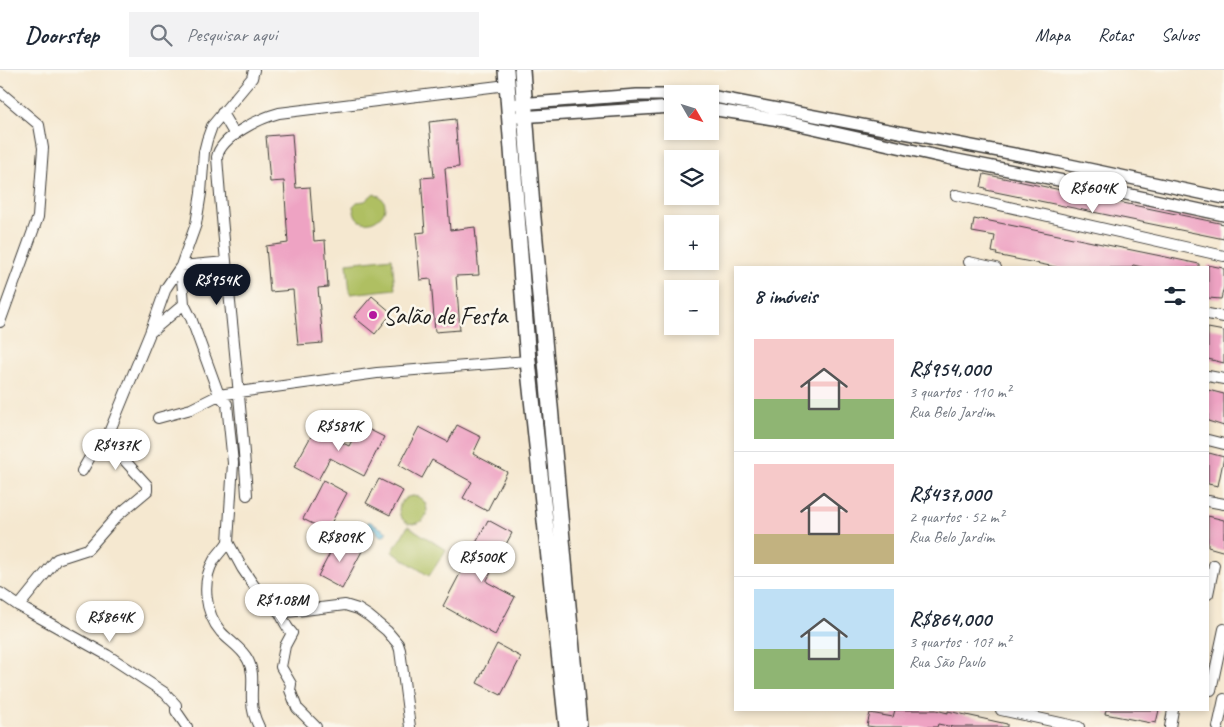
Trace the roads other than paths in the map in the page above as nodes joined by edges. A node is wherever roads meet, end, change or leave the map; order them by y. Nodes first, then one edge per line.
1 (254, 70) edge
2 (522, 70) edge
3 (507, 77) edge
4 (0, 92) edge
5 (664, 95) edge
6 (719, 99) edge
7 (664, 107) edge
8 (719, 110) edge
9 (517, 111) junction
10 (222, 113) junction
11 (774, 114) junction
12 (235, 135) junction
13 (956, 195) dead end
14 (1224, 198) edge
15 (1224, 215) edge
16 (1224, 256) edge
17 (226, 262) junction
18 (969, 262) dead end
19 (181, 266) junction
20 (987, 266) edge
21 (184, 304) junction
22 (1209, 314) edge
23 (1224, 317) edge
24 (0, 322) edge
25 (150, 333) junction
26 (528, 361) junction
27 (1209, 376) edge
28 (1224, 379) edge
29 (239, 392) junction
30 (220, 396) junction
31 (158, 418) dead end
32 (106, 440) junction
33 (1209, 440) edge
34 (1224, 444) edge
35 (82, 471) dead end
36 (247, 495) dead end
37 (1209, 501) edge
38 (1224, 504) edge
39 (228, 542) junction
40 (1215, 566) edge
41 (1209, 590) edge
42 (0, 593) edge
43 (19, 606) junction
44 (280, 613) junction
45 (1224, 629) edge
46 (1209, 690) edge
47 (1224, 693) edge
48 (1224, 699) edge
49 (1005, 711) edge
50 (1173, 711) edge
51 (187, 727) edge
52 (259, 727) edge
53 (316, 727) edge
54 (410, 727) edge
55 (567, 727) edge
56 (579, 727) edge
57 (1078, 727) edge
58 (1170, 727) edge
59 (1218, 727) edge

1 - 10 street
2 - 9 main road
3 - 9 main road
3 - 12 street
4 - 24 street
5 - 9 street
6 - 11 street
7 - 9 street
8 - 11 street
9 - 26 main road
9 - 56 main road
10 - 12 street
10 - 19 street
11 - 14 street
11 - 15 street
12 - 17 street
13 - 16 street
17 - 19 street
17 - 29 street
18 - 20 street
19 - 21 street
19 - 25 street
21 - 25 street
21 - 30 street
22 - 23 street
25 - 32 street
26 - 29 street
26 - 55 main road
27 - 28 street
29 - 30 street
29 - 36 street
30 - 31 street
30 - 39 street
32 - 35 street
32 - 43 street
33 - 34 street
37 - 38 street
39 - 44 street
39 - 52 street
40 - 41 street
42 - 43 street
43 - 51 street
44 - 53 street
44 - 54 street
45 - 46 street
46 - 47 street
48 - 59 street
49 - 57 street
50 - 58 street

